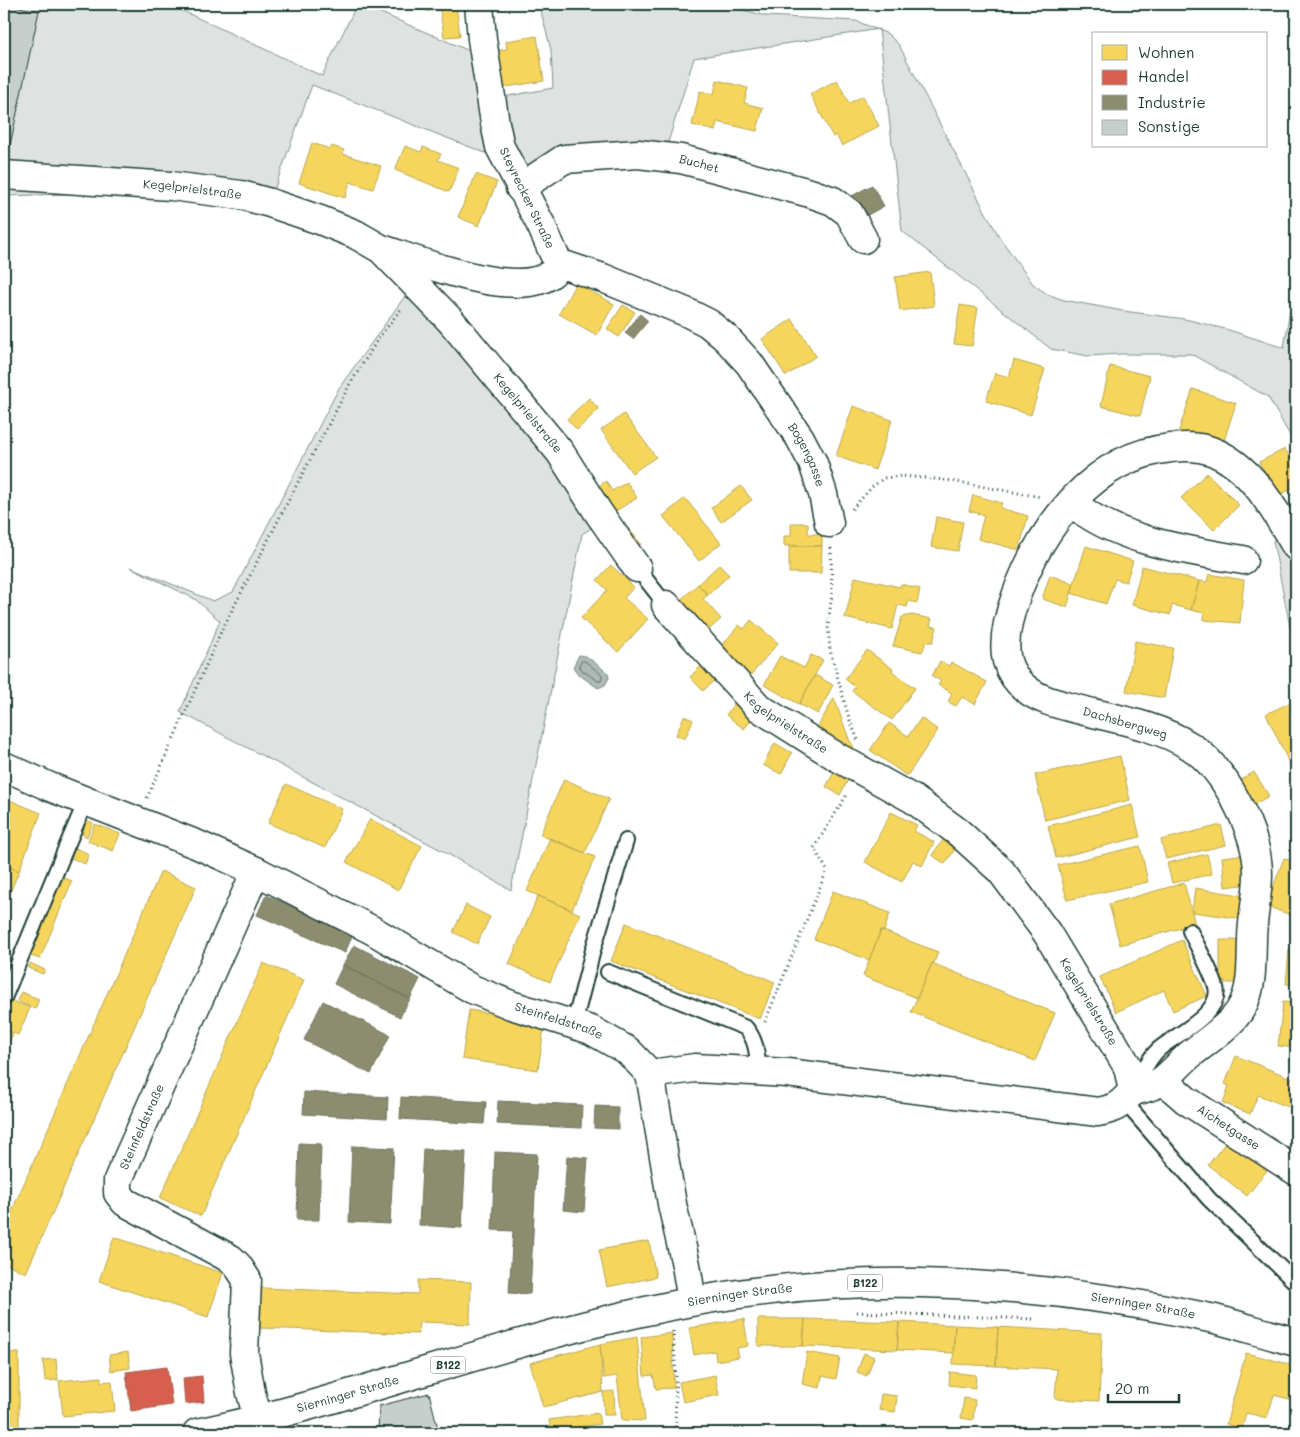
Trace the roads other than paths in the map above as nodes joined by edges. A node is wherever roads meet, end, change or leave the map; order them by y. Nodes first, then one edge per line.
1 (479, 4) edge
2 (4, 175) edge
3 (520, 188) junction
4 (863, 239) dead end
5 (381, 249) junction
6 (558, 263) junction
7 (1071, 502) junction
8 (838, 519) road end
9 (1296, 546) edge
10 (1243, 560) dead end
11 (637, 568) joint
12 (666, 605) joint
13 (4, 766) edge
14 (86, 801) junction
15 (626, 841) dead end
16 (256, 871) junction
17 (1190, 931) dead end
18 (608, 972) dead end
19 (4, 998) edge
20 (574, 1024) junction
21 (758, 1072) junction
22 (650, 1074) junction
23 (1163, 1080) junction
24 (1128, 1096) junction
25 (1296, 1171) edge
26 (1296, 1283) edge
27 (692, 1302) junction
28 (1296, 1342) edge
29 (258, 1419) junction
30 (197, 1433) edge

1 - 3 street, Steyrecker Straße
2 - 5 street, Kegelprielstraße
3 - 4 street, Buchet
3 - 6 street, Steyrecker Straße
5 - 6 street, Steyrecker Straße
5 - 11 street, Kegelprielstraße
6 - 8 street, Bogengasse
7 - 9 street, Dachsbergweg
7 - 10 street
7 - 23 street, Dachsbergweg
11 - 12 lane, Kegelprielstraße
12 - 24 street, Kegelprielstraße
13 - 14 street, Steinfeldstraße
14 - 16 street, Steinfeldstraße
14 - 19 lane
15 - 20 lane
16 - 20 street, Steinfeldstraße
16 - 29 street, Steinfeldstraße
17 - 24 lane
18 - 21 lane
20 - 22 street, Steinfeldstraße
21 - 22 street
21 - 24 street
22 - 27 street
23 - 24 street, Dachsbergweg
23 - 25 street, Aichetgasse
24 - 26 lane
27 - 28 street, Sierninger Straße / B122
27 - 29 street, Sierninger Straße / B122
29 - 30 street, Sierninger Straße / B122

